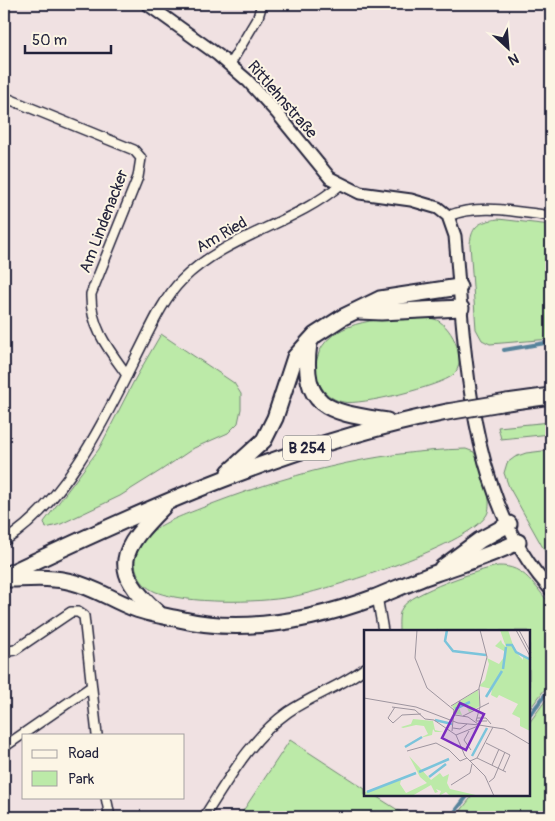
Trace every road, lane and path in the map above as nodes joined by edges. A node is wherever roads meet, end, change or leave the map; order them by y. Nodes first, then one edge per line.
1 (147, 4) edge
2 (262, 4) edge
3 (230, 64) junction
4 (4, 97) edge
5 (340, 185) junction
6 (448, 216) junction
7 (551, 216) edge
8 (459, 287) junction
9 (461, 308) junction
10 (358, 311) junction
11 (309, 343) junction
12 (127, 375) junction
13 (551, 396) edge
14 (394, 423) junction
15 (221, 479) junction
16 (170, 500) junction
17 (509, 524) junction
18 (4, 541) edge
19 (518, 542) junction
20 (437, 572) junction
21 (4, 578) edge
22 (551, 590) edge
23 (377, 596) junction
24 (160, 614) junction
25 (383, 630) edge
26 (4, 652) edge
27 (364, 669) edge
28 (91, 687) junction
29 (23, 734) edge
30 (97, 734) edge
31 (22, 735) edge
32 (4, 747) edge
33 (106, 798) edge
34 (110, 817) edge
35 (204, 817) edge

1 - 3 street, Rittlehnstraße
2 - 3 street
3 - 5 street, Rittlehnstraße
4 - 12 street, Am Lindenacker
5 - 6 street
5 - 12 street, Am Ried
6 - 7 street
6 - 8 street
8 - 9 street
8 - 10 highway
9 - 10 highway
9 - 17 street
10 - 11 highway
11 - 14 highway
11 - 15 highway
12 - 18 street, Am Ried
13 - 14 highway, B 254, bridge
14 - 15 highway, B 254
15 - 16 highway, B 254
16 - 21 highway, B 254
16 - 24 highway
17 - 19 street
17 - 20 highway
19 - 20 highway
19 - 22 street
20 - 23 highway
21 - 24 highway
23 - 24 highway
23 - 25 street
26 - 28 street
27 - 35 street
28 - 29 street
28 - 30 street
31 - 32 street
33 - 34 street

